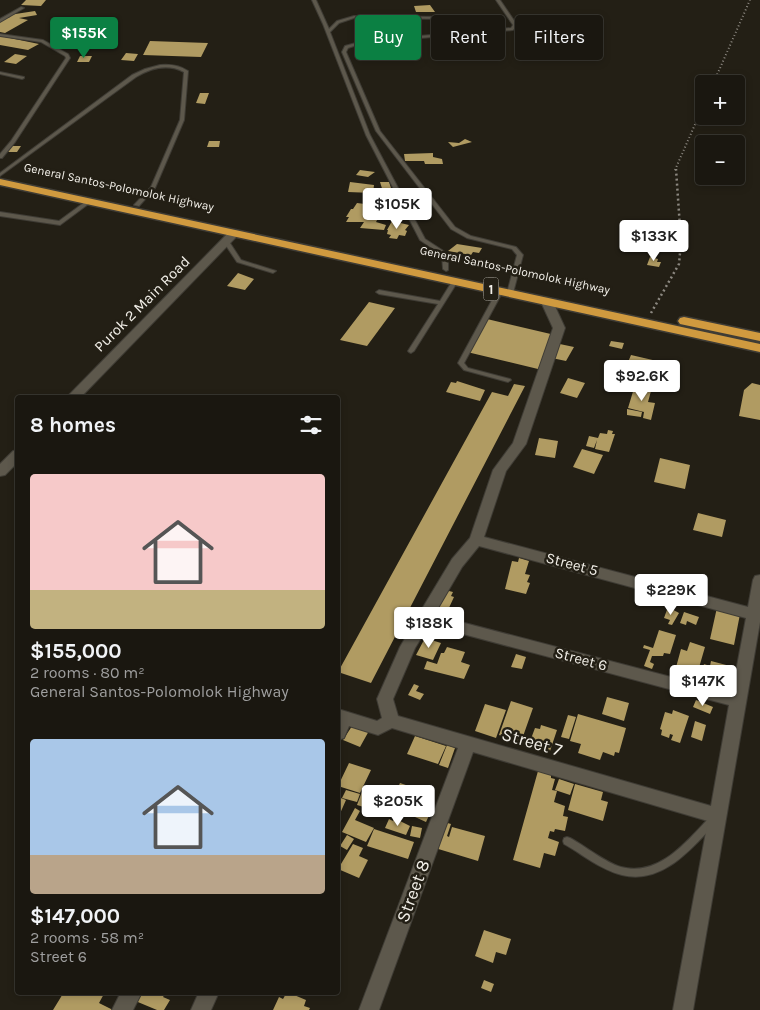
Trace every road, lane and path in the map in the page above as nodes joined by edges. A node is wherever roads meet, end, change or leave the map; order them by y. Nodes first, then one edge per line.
1 (314, 0) edge
2 (498, 0) edge
3 (750, 0) edge
4 (22, 8) dead end
5 (431, 18) edge
6 (0, 20) edge
7 (328, 32) junction
8 (0, 35) edge
9 (0, 74) edge
10 (717, 75) edge
11 (22, 78) dead end
12 (695, 124) edge
13 (0, 157) edge
14 (0, 175) edge
15 (0, 182) edge
16 (89, 201) junction
17 (137, 205) junction
18 (0, 214) edge
19 (230, 237) junction
20 (446, 269) junction
21 (273, 272) dead end
22 (455, 281) junction
23 (508, 289) junction
24 (379, 292) dead end
25 (547, 302) junction
26 (441, 303) junction
27 (650, 314) junction
28 (760, 338) edge
29 (760, 348) edge
30 (411, 351) dead end
31 (508, 380) dead end
32 (75, 395) edge
33 (15, 457) edge
34 (0, 472) edge
35 (476, 540) junction
36 (760, 580) edge
37 (754, 614) junction
38 (424, 618) dead end
39 (738, 701) junction
40 (391, 721) junction
41 (340, 722) edge
42 (468, 744) junction
43 (717, 816) junction
44 (567, 841) dead end
45 (130, 995) edge
46 (208, 995) edge
47 (122, 1010) edge
48 (201, 1010) edge
49 (369, 1010) edge
50 (683, 1010) edge

1 - 7 lane
2 - 23 lane
3 - 10 path
4 - 6 lane
5 - 7 lane
7 - 20 lane
8 - 13 lane
9 - 11 lane
12 - 27 path
14 - 17 highway, General Santos-Polomolok Highway / 1
14 - 17 lane
15 - 16 highway, 1
16 - 18 lane
16 - 19 highway, 1
17 - 20 highway, General Santos-Polomolok Highway / 1
19 - 21 lane
19 - 22 highway, 1
19 - 32 street, Purok 2 Main Road
20 - 23 highway, General Santos-Polomolok Highway / 1
22 - 23 highway, 1
22 - 26 lane
23 - 25 highway, 1
23 - 27 highway, General Santos-Polomolok Highway / 1
23 - 31 lane
24 - 26 lane
25 - 29 highway, 1
25 - 35 street
26 - 30 lane
27 - 28 highway, General Santos-Polomolok Highway / 1
33 - 34 street
35 - 37 street, Street 5
35 - 40 street
36 - 37 street
37 - 39 street
38 - 39 street, Street 6
39 - 43 street
40 - 41 street, Street 7
40 - 42 street, Street 7
42 - 43 street, Street 7
42 - 49 street, Street 8
43 - 44 lane
43 - 50 street
45 - 47 street
46 - 48 street

